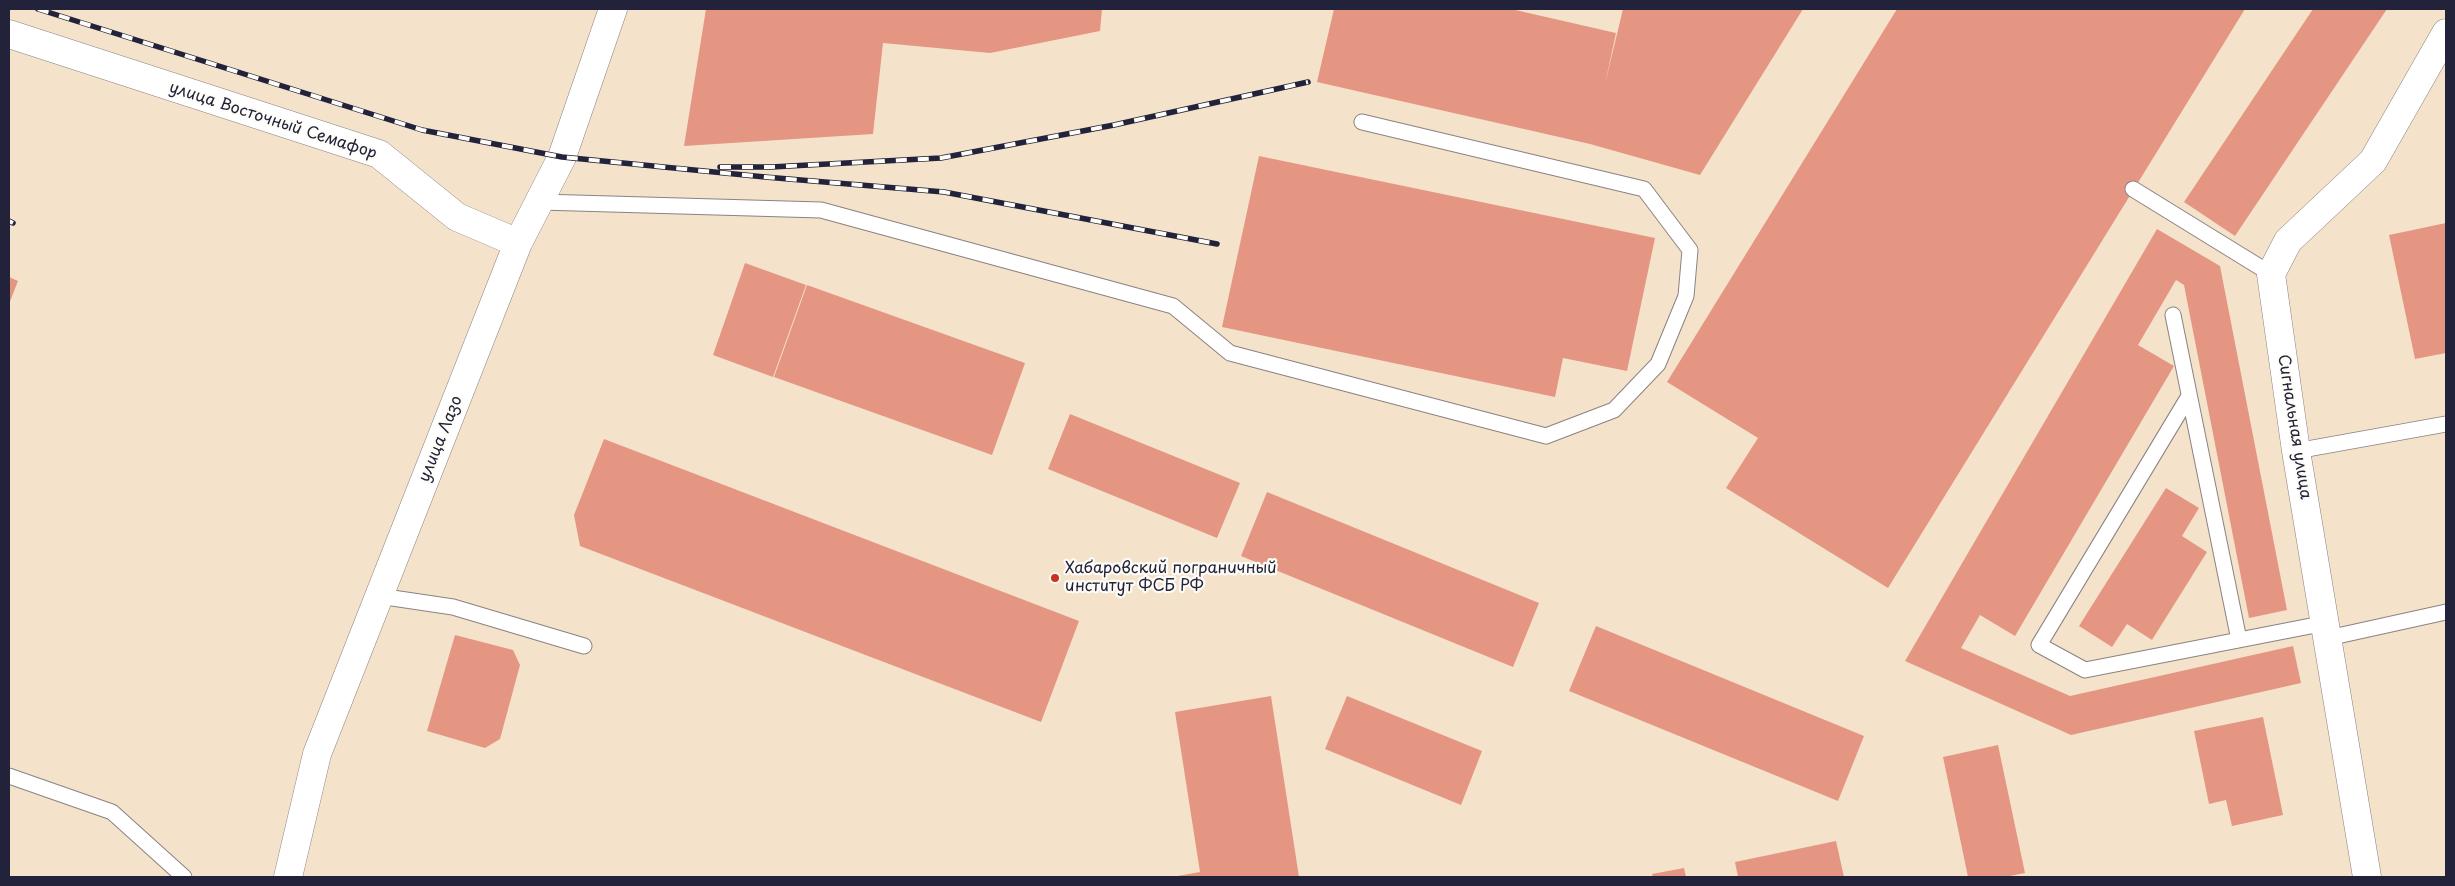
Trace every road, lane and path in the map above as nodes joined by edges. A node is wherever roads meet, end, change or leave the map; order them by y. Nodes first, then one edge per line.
1 (613, 9) edge
2 (2446, 33) edge
3 (9, 34) edge
4 (1362, 122) dead end
5 (2133, 189) dead end
6 (540, 202) junction
7 (518, 244) junction
8 (2271, 274) junction
9 (2173, 315) dead end
10 (2189, 396) junction
11 (2446, 424) edge
12 (2296, 450) junction
13 (379, 596) junction
14 (2446, 612) edge
15 (2327, 630) junction
16 (2240, 640) junction
17 (584, 646) dead end
18 (9, 776) edge
19 (184, 877) edge
20 (288, 877) edge
21 (2367, 877) edge

1 - 6 street, улица Лазо
2 - 8 street
3 - 7 street, улица Восточный Семафор
4 - 6 lane
5 - 8 lane
6 - 7 street, улица Лазо
7 - 13 street, улица Лазо
8 - 12 street, Сигнальная улица
9 - 10 lane
10 - 16 lane
10 - 16 lane
11 - 12 lane
12 - 15 street, Сигнальная улица
13 - 17 lane
13 - 20 street, улица Лазо
14 - 15 lane
15 - 16 lane
15 - 21 street, Сигнальная улица
18 - 19 lane

